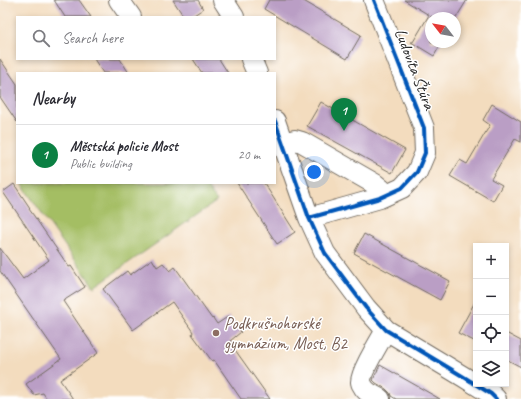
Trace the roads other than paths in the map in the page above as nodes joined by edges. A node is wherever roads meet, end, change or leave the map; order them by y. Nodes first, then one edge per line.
1 (119, 0) edge
2 (223, 0) edge
3 (374, 0) edge
4 (130, 16) edge
5 (233, 16) edge
6 (252, 60) edge
7 (257, 72) edge
8 (276, 124) edge
9 (283, 143) junction
10 (386, 195) junction
11 (309, 218) junction
12 (386, 330) junction
13 (380, 399) edge
14 (496, 399) edge

1 - 4 street
2 - 5 street
3 - 10 street, Ludovíta Štúra
6 - 7 street
8 - 9 street
9 - 10 street
9 - 11 street
10 - 11 street, Ludovíta Štúra
11 - 12 street
12 - 13 street
12 - 14 street

